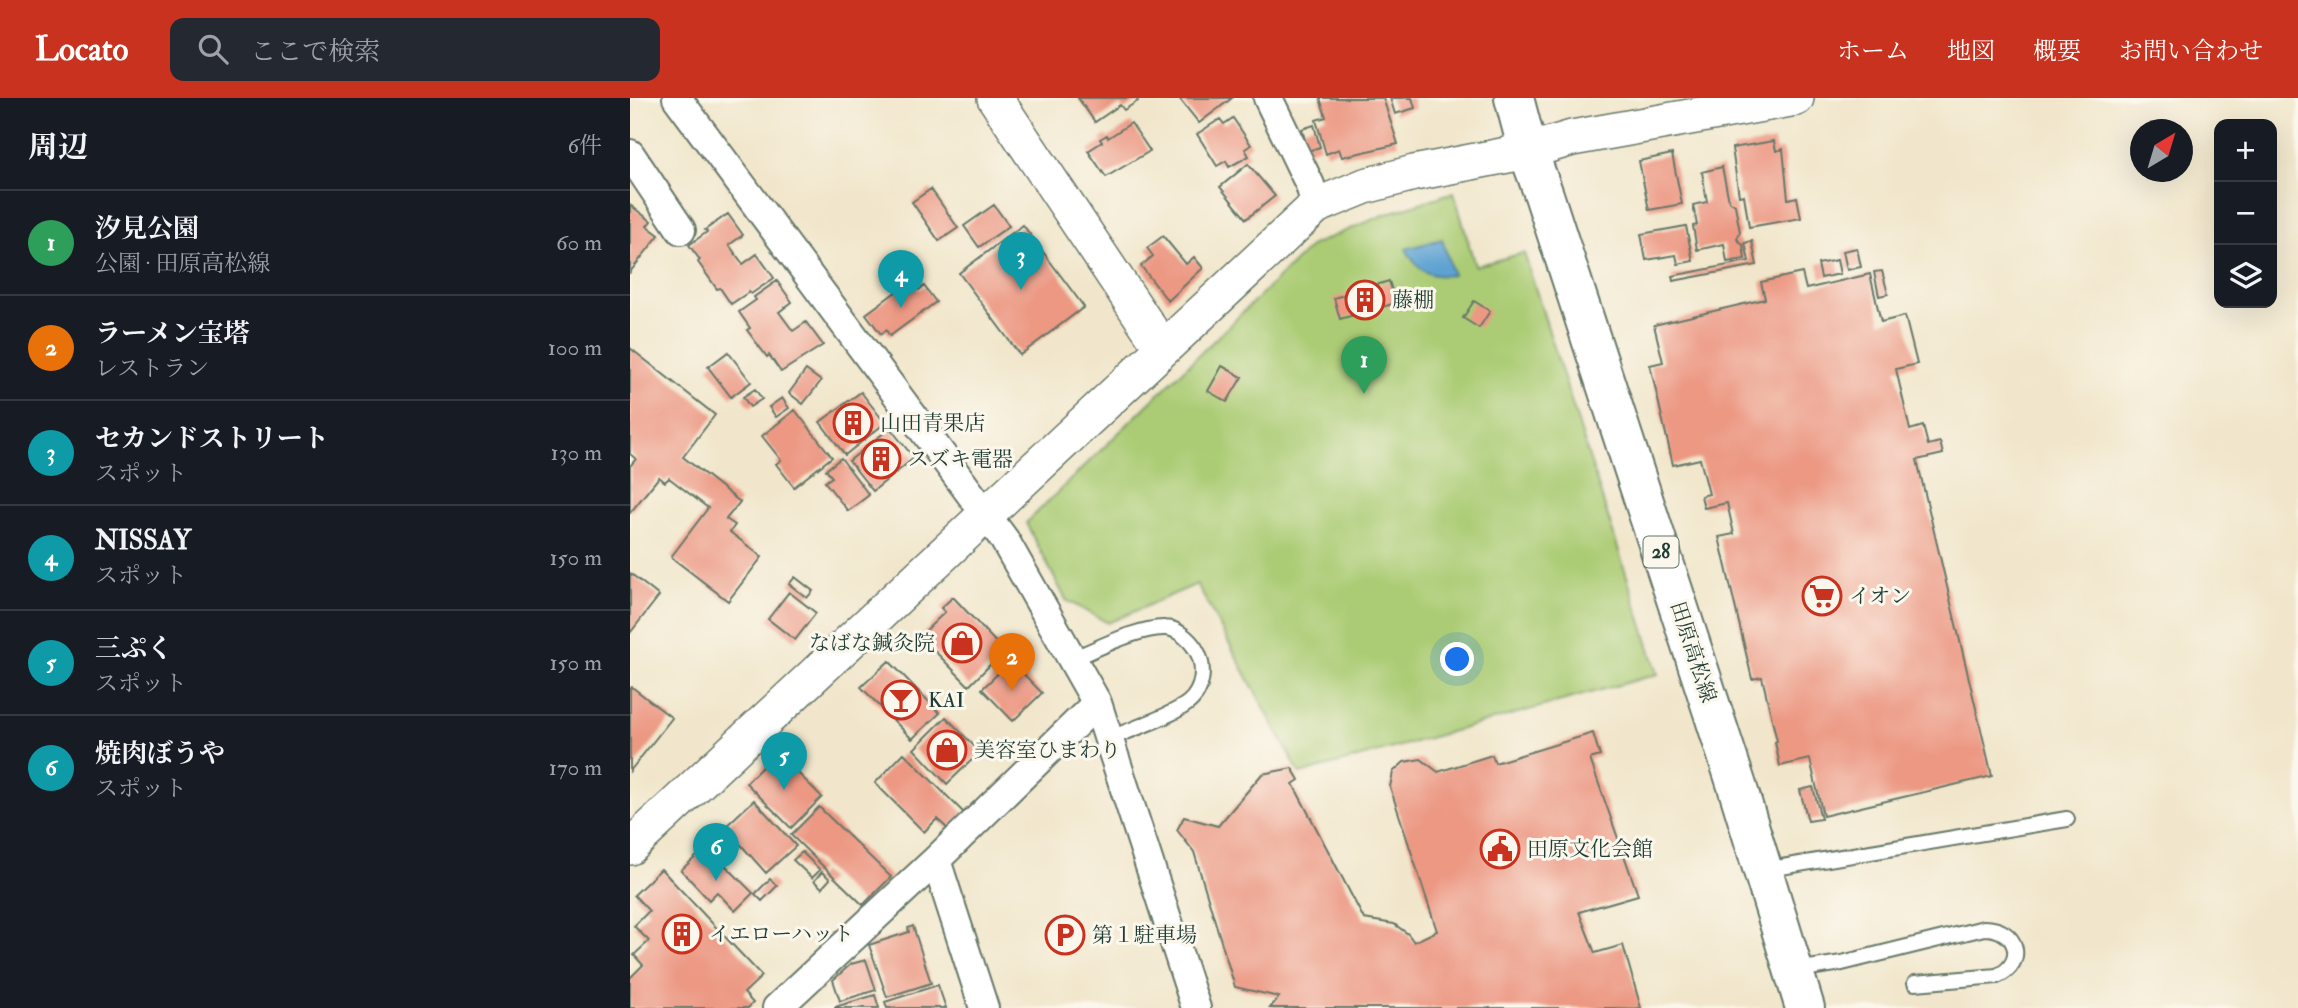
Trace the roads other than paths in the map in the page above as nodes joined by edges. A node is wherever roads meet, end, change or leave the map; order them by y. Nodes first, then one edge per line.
1 (677, 98) edge
2 (995, 98) edge
3 (1268, 98) edge
4 (1514, 98) edge
5 (1796, 98) edge
6 (1528, 151) junction
7 (630, 153) edge
8 (1316, 206) junction
9 (681, 230) dead end
10 (1163, 349) junction
11 (986, 514) junction
12 (1072, 659) junction
13 (1097, 703) junction
14 (1109, 739) junction
15 (2067, 819) dead end
16 (630, 847) edge
17 (936, 860) junction
18 (1763, 871) junction
19 (1793, 970) junction
20 (1915, 983) dead end
21 (783, 1006) edge
22 (984, 1008) edge
23 (1196, 1008) edge
24 (1805, 1008) edge

1 - 11 street
2 - 10 street
3 - 8 street
4 - 6 main road, 田原高松線 / 28
5 - 6 street
6 - 8 street
6 - 18 main road, 田原高松線 / 28
7 - 9 street
8 - 10 street
10 - 11 street
11 - 12 street
11 - 16 street
12 - 13 street
12 - 14 lane
13 - 14 street
13 - 17 street
14 - 23 street
15 - 18 lane
17 - 21 street
17 - 22 street
18 - 19 main road, 田原高松線 / 28
19 - 20 lane
19 - 24 main road, 田原高松線 / 28

